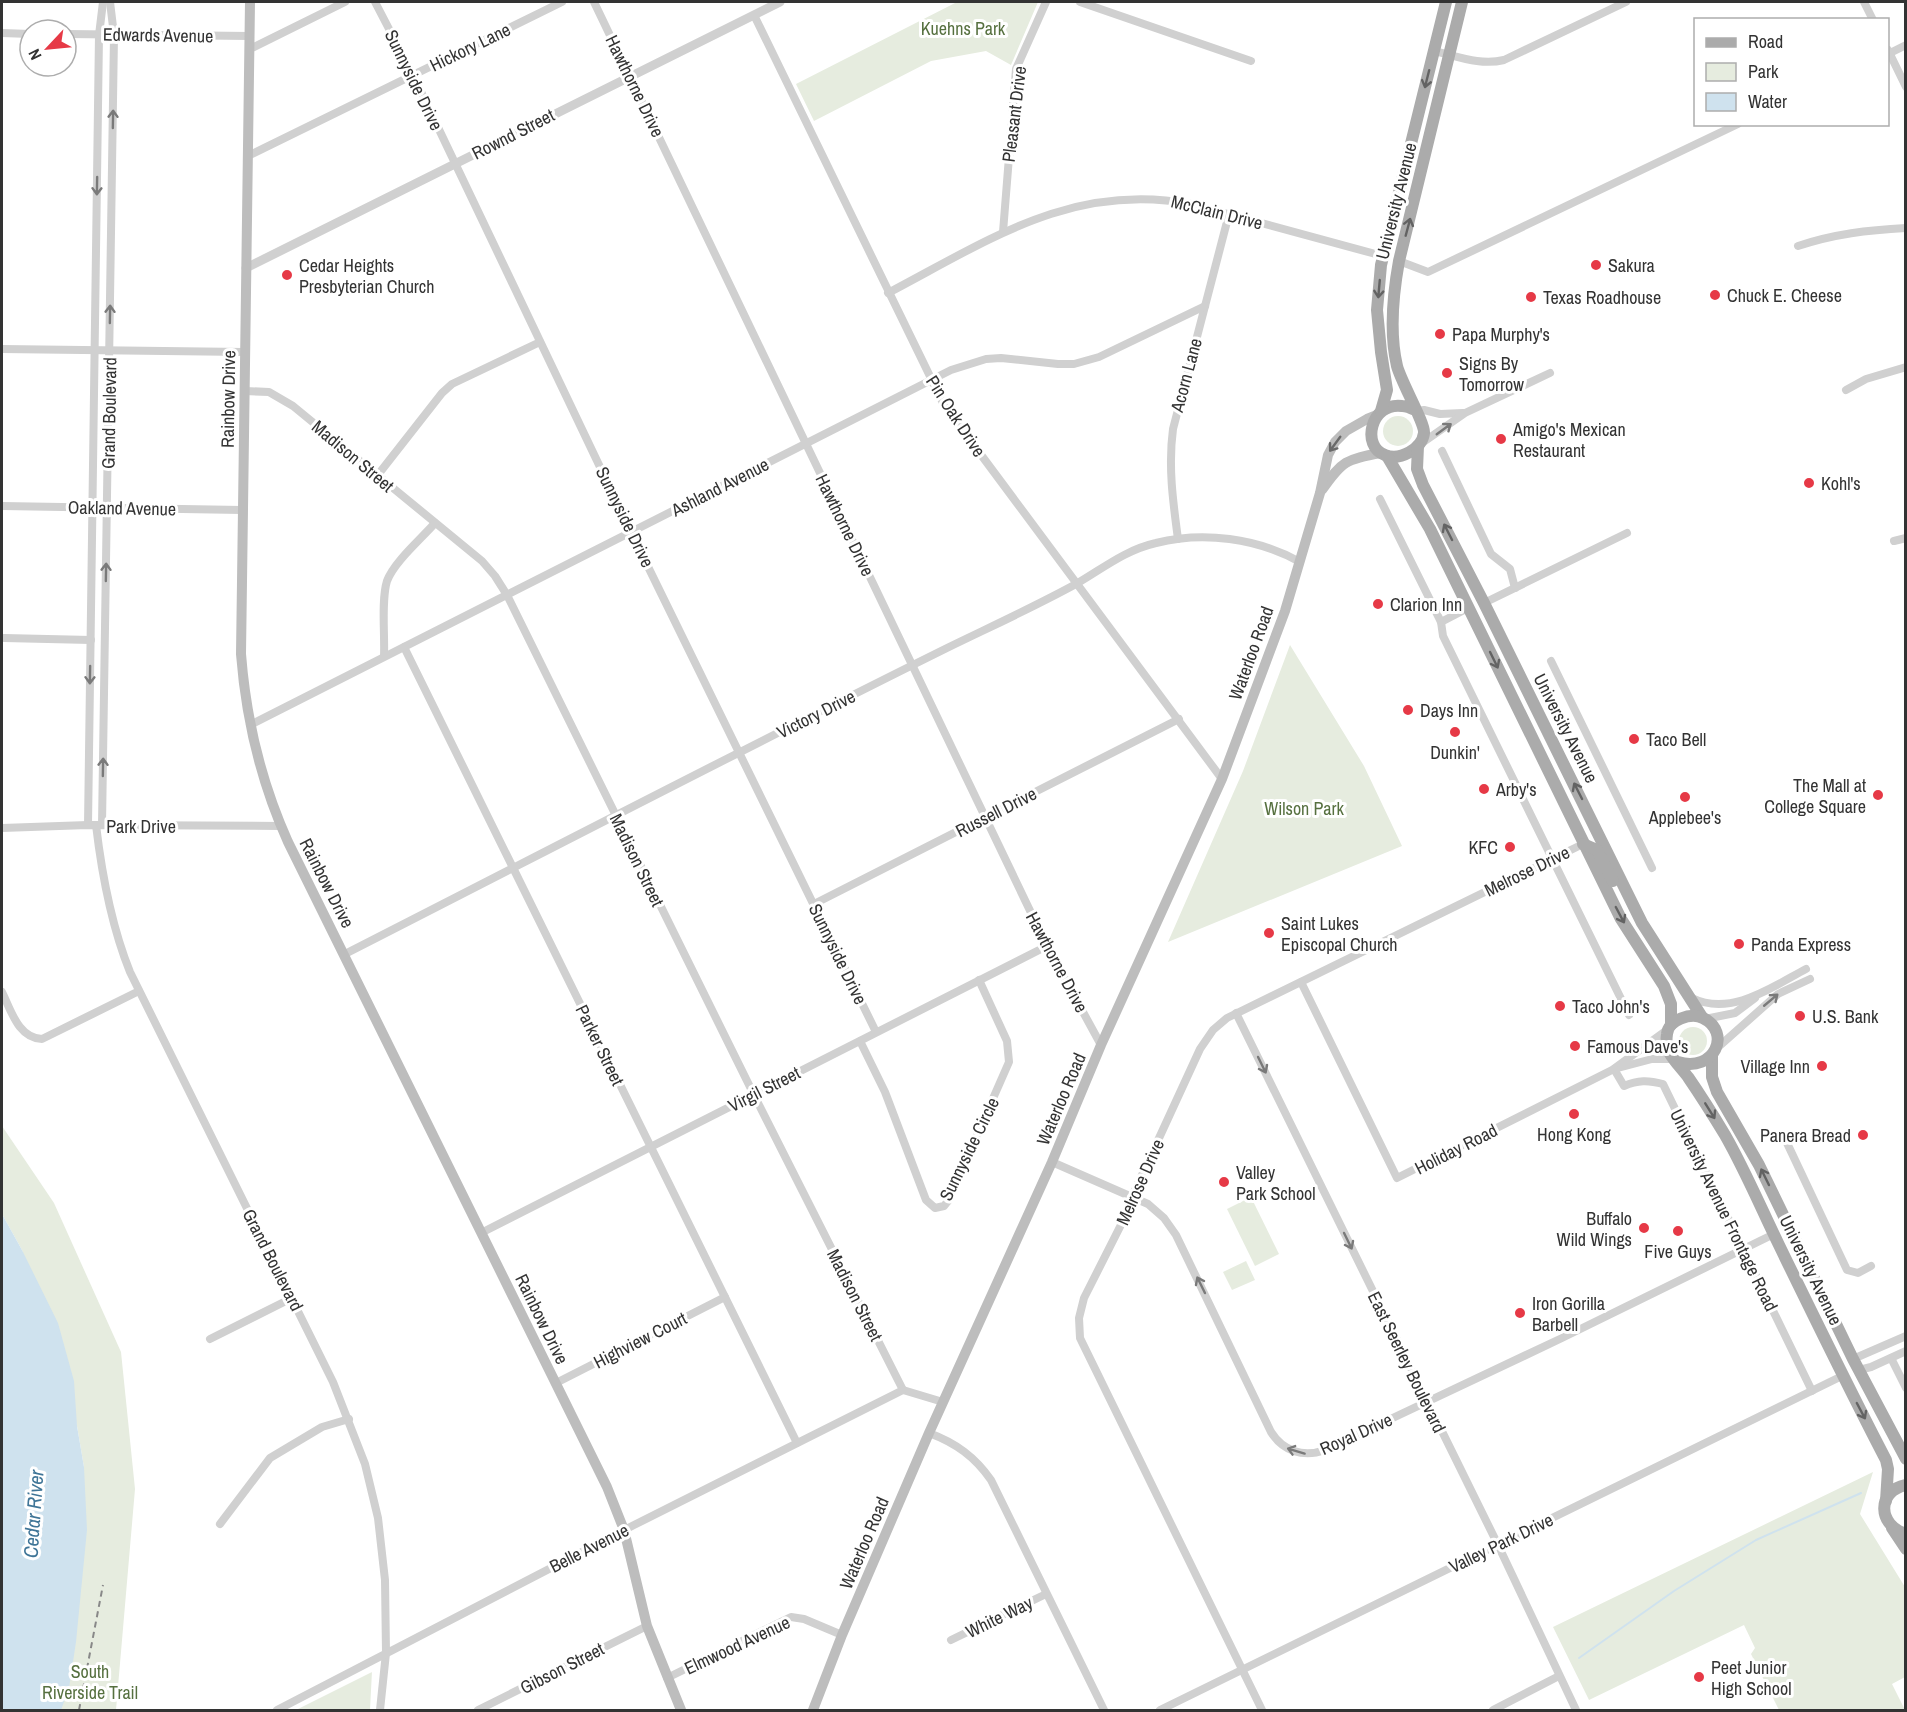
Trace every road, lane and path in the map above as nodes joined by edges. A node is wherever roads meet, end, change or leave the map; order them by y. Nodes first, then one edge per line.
1 (103, 2) edge
2 (110, 2) edge
3 (250, 2) edge
4 (345, 2) edge
5 (375, 2) edge
6 (562, 2) edge
7 (594, 2) edge
8 (780, 2) edge
9 (1047, 2) edge
10 (1080, 2) edge
11 (1446, 2) edge
12 (1462, 2) edge
13 (1626, 2) edge
14 (1864, 2) edge
15 (754, 15) junction
16 (1872, 18) edge
17 (2, 33) edge
18 (18, 34) edge
19 (78, 34) edge
20 (99, 35) junction
21 (114, 35) junction
22 (250, 36) junction
23 (1905, 45) edge
24 (250, 50) junction
25 (1434, 51) junction
26 (1889, 52) edge
27 (1889, 54) edge
28 (1449, 55) junction
29 (1251, 61) dead end
30 (413, 75) junction
31 (630, 76) junction
32 (1905, 87) edge
33 (1734, 126) edge
34 (248, 156) junction
35 (454, 164) junction
36 (1228, 214) junction
37 (1905, 228) edge
38 (1003, 232) junction
39 (1798, 246) dead end
40 (1383, 256) junction
41 (1399, 261) junction
42 (246, 267) junction
43 (888, 293) junction
44 (1205, 306) junction
45 (540, 342) junction
46 (2, 349) edge
47 (94, 350) junction
48 (110, 350) junction
49 (245, 351) junction
50 (1905, 367) edge
51 (1550, 374) dead end
52 (930, 381) junction
53 (1846, 390) dead end
54 (245, 391) junction
55 (1415, 410) junction
56 (1379, 413) junction
57 (1465, 413) junction
58 (806, 443) junction
59 (1420, 445) junction
60 (1443, 451) dead end
61 (1384, 455) junction
62 (377, 476) junction
63 (1320, 493) junction
64 (1380, 499) dead end
65 (2, 506) edge
66 (92, 508) junction
67 (107, 508) junction
68 (242, 510) junction
69 (435, 524) junction
70 (631, 532) junction
71 (1628, 533) dead end
72 (1905, 538) edge
73 (1178, 539) junction
74 (1894, 542) dead end
75 (1439, 547) junction
76 (1300, 562) junction
77 (1075, 584) junction
78 (1515, 588) junction
79 (507, 594) junction
80 (1484, 603) junction
81 (1468, 608) junction
82 (1441, 622) junction
83 (4, 638) dead end
84 (91, 640) junction
85 (404, 647) junction
86 (384, 657) junction
87 (1551, 661) dead end
88 (912, 665) junction
89 (1179, 719) junction
90 (250, 725) junction
91 (740, 753) junction
92 (1222, 779) junction
93 (615, 816) junction
94 (985, 817) junction
95 (95, 825) junction
96 (281, 826) junction
97 (2, 828) edge
98 (1583, 844) junction
99 (1553, 859) junction
100 (1652, 868) dead end
101 (512, 869) junction
102 (1633, 903) junction
103 (814, 904) junction
104 (1047, 946) junction
105 (345, 954) junction
106 (1806, 969) dead end
107 (1810, 978) dead end
108 (979, 981) junction
109 (1301, 982) junction
110 (139, 991) junction
111 (2, 992) edge
112 (1761, 993) junction
113 (1691, 997) junction
114 (1236, 1013) junction
115 (1629, 1015) dead end
116 (1704, 1018) junction
117 (1669, 1028) junction
118 (876, 1032) junction
119 (860, 1041) junction
120 (1101, 1045) junction
121 (1714, 1052) junction
122 (1676, 1061) junction
123 (1614, 1069) junction
124 (754, 1095) junction
125 (1787, 1143) dead end
126 (651, 1147) junction
127 (1052, 1162) junction
128 (1131, 1198) junction
129 (482, 1233) junction
130 (1774, 1234) junction
131 (1742, 1249) junction
132 (1871, 1266) dead end
133 (1821, 1294) junction
134 (725, 1297) junction
135 (292, 1298) junction
136 (1807, 1302) junction
137 (1905, 1336) edge
138 (210, 1339) dead end
139 (1905, 1351) edge
140 (1891, 1358) junction
141 (1856, 1365) junction
142 (1842, 1376) junction
143 (556, 1383) junction
144 (1905, 1388) edge
145 (903, 1390) junction
146 (1812, 1390) junction
147 (1426, 1401) junction
148 (943, 1402) junction
149 (349, 1419) junction
150 (929, 1433) junction
151 (797, 1443) junction
152 (1905, 1459) edge
153 (1905, 1485) edge
154 (1886, 1501) junction
155 (1888, 1522) junction
156 (220, 1524) dead end
157 (624, 1530) junction
158 (1905, 1534) edge
159 (1498, 1545) junction
160 (1905, 1549) edge
161 (1046, 1594) junction
162 (647, 1626) junction
163 (842, 1635) junction
164 (951, 1640) dead end
165 (386, 1653) junction
166 (1242, 1670) junction
167 (1559, 1676) junction
168 (667, 1678) junction
169 (1511, 1706) edge
170 (276, 1710) edge
171 (380, 1710) edge
172 (478, 1710) edge
173 (681, 1710) edge
174 (813, 1710) edge
175 (1104, 1710) edge
176 (1160, 1710) edge
177 (1262, 1710) edge
178 (1493, 1710) edge
179 (1576, 1710) edge

1 - 20 street, Grand Boulevard
2 - 21 street, Grand Boulevard
3 - 22 main road, Rainbow Drive
4 - 24 street
5 - 30 street, Sunnyside Drive
6 - 30 street, Hickory Lane
7 - 31 street, Hawthorne Drive
8 - 15 street, Rownd Street
9 - 38 street, Pleasant Drive
10 - 29 street
11 - 25 main road, University Avenue
12 - 28 main road, University Avenue
13 - 28 street
14 - 16 street
15 - 31 street, Rownd Street
15 - 43 street, Pin Oak Drive
17 - 18 street
19 - 20 street, Edwards Avenue
20 - 21 street, Edwards Avenue
20 -> 47 street, Grand Boulevard
21 - 22 street, Edwards Avenue
48 -> 21 street, Grand Boulevard
22 - 24 main road, Rainbow Drive
23 - 26 street
24 - 34 main road, Rainbow Drive
25 - 28 street
25 -> 40 main road, University Avenue
27 - 32 street
41 -> 28 main road, University Avenue
30 - 34 street, Hickory Lane
30 - 35 street, Sunnyside Drive
31 - 35 street, Rownd Street
31 - 58 street, Hawthorne Drive
33 - 41 street
34 - 42 main road, Rainbow Drive
35 - 42 street, Rownd Street
35 - 45 street, Sunnyside Drive
36 - 38 street, McClain Drive
36 - 40 street, McClain Drive
36 - 44 street, Acorn Lane
37 - 39 street
38 - 43 street, McClain Drive
40 -> 56 main road, University Avenue
41 - 55 main road, University Avenue
42 - 49 main road, Rainbow Drive
43 - 52 street, Pin Oak Drive
44 - 52 street, Ashland Avenue
44 - 73 street, Acorn Lane
45 - 62 street
45 - 70 street, Sunnyside Drive
46 - 47 street
47 - 48 street
47 - 66 street, Grand Boulevard
48 - 49 street
48 - 67 street, Grand Boulevard
49 - 54 main road, Rainbow Drive
50 - 53 street
51 - 57 street
52 - 58 street, Ashland Avenue
52 - 77 street, Pin Oak Drive
54 - 62 street, Madison Street
54 - 68 main road, Rainbow Drive
55 - 56 main road
55 - 57 street
55 - 59 main road
56 - 61 main road
56 -> 63 main road, Waterloo Road
59 -> 57 street
58 - 70 street, Ashland Avenue
58 - 88 street, Hawthorne Drive
59 - 61 main road
80 -> 59 main road, University Avenue
60 - 78 street
61 - 63 main road, Waterloo Road
61 - 75 main road, University Avenue
62 - 69 street, Madison Street
63 - 76 main road, Waterloo Road
64 - 82 street
65 - 66 street, Oakland Avenue
66 - 67 street, Oakland Avenue
66 - 84 street, Grand Boulevard
67 - 68 street, Oakland Avenue
95 -> 67 street, Grand Boulevard
68 - 90 main road, Rainbow Drive
69 - 79 street, Madison Street
69 - 86 street
70 - 79 street, Ashland Avenue
70 - 91 street, Sunnyside Drive
71 - 78 street
72 - 74 street
73 - 76 street, Victory Drive
73 - 77 street, Victory Drive
75 - 80 main road
75 - 81 main road, University Avenue
76 - 92 main road, Waterloo Road
77 - 88 street, Victory Drive
77 - 89 street, Pin Oak Drive
78 - 80 street
79 - 85 street, Ashland Avenue
79 - 93 street, Madison Street
102 -> 80 main road, University Avenue
81 - 82 street
81 -> 98 main road, University Avenue
82 - 99 street
83 - 84 street
84 -> 95 street, Grand Boulevard
85 - 86 street, Ashland Avenue
85 - 101 street, Parker Street
86 - 90 street, Ashland Avenue
87 - 100 street
88 - 91 street, Victory Drive
88 - 94 street, Hawthorne Drive
89 - 92 street, Pin Oak Drive
89 - 94 street, Russell Drive
90 - 96 main road, Rainbow Drive
91 - 93 street, Victory Drive
91 - 103 street, Sunnyside Drive
92 - 120 main road, Waterloo Road
93 - 101 street, Victory Drive
93 - 124 street, Madison Street
94 - 103 street, Russell Drive
94 - 104 street, Hawthorne Drive
95 - 96 street, Park Drive
95 - 97 street, Park Drive
95 - 110 street, Grand Boulevard
96 - 105 main road, Rainbow Drive
98 - 99 street, Melrose Drive
98 - 102 main road
98 -> 117 main road, University Avenue
99 - 109 street, Melrose Drive
99 - 115 street
101 - 105 street, Victory Drive
101 - 126 street, Parker Street
102 - 113 main road, University Avenue
103 - 118 street, Sunnyside Drive
104 - 108 street, Virgil Street
104 - 120 street, Hawthorne Drive
105 - 129 main road, Rainbow Drive
106 - 112 street
121 -> 107 street
108 - 118 street, Virgil Street
108 - 119 street, Sunnyside Circle
109 - 114 street, Melrose Drive
109 - 123 street, Holiday Road
110 - 111 street
110 - 135 street, Grand Boulevard
112 - 113 street
112 - 116 street
113 - 116 main road, University Avenue
114 - 128 street, Melrose Drive
114 -> 147 street, East Seerley Boulevard
116 - 117 main road
116 - 121 main road
117 - 122 main road
117 - 123 street, Holiday Road
118 - 119 street, Virgil Street
119 - 124 street, Virgil Street
120 - 127 main road, Waterloo Road
121 - 122 main road
133 -> 121 main road, University Avenue
122 - 123 street, Holiday Road
122 -> 130 main road, University Avenue
123 - 131 street, University Avenue Frontage Road
124 - 126 street, Virgil Street
124 - 145 street, Madison Street
125 - 132 street
126 - 129 street, Virgil Street
126 - 134 street, Parker Street
127 - 128 street, Royal Drive
127 - 148 main road, Waterloo Road
147 -> 128 street, Royal Drive
128 - 166 street, Melrose Drive
129 - 143 main road, Rainbow Drive
130 - 131 street, Royal Drive
130 - 133 main road
130 - 136 main road, University Avenue
131 - 146 street, University Avenue Frontage Road
131 - 147 street, Royal Drive
133 - 141 main road, University Avenue
134 - 143 street, Highview Court
134 - 151 street, Parker Street
135 - 138 street
135 - 149 street, Grand Boulevard
136 - 141 main road
136 - 142 main road, University Avenue
137 - 141 street
139 - 140 street
140 - 141 street
140 - 144 street
141 - 152 main road, University Avenue
142 - 146 street, Valley Park Drive
142 -> 154 main road, University Avenue
143 - 157 main road, Rainbow Drive
145 - 148 street
145 - 151 street, Belle Avenue
146 - 159 street, Valley Park Drive
147 - 159 street, East Seerley Boulevard
148 - 150 main road, Waterloo Road
149 - 156 street
149 - 165 street, Grand Boulevard
150 - 161 street
150 - 163 main road, Waterloo Road
151 - 157 street, Belle Avenue
153 - 154 main road
154 - 155 main road, University Avenue
155 - 158 main road
155 - 160 main road
157 - 162 main road, Rainbow Drive
157 - 165 street, Belle Avenue
159 - 166 street, Valley Park Drive
159 - 167 street, East Seerley Boulevard
161 - 164 street, White Way
161 - 175 street
162 - 168 main road, Rainbow Drive
162 - 172 street, Gibson Street
163 - 168 street, Elmwood Avenue
163 - 174 main road, Waterloo Road
165 - 170 street, Belle Avenue
165 - 171 street, Grand Boulevard
166 - 176 street, Valley Park Drive
166 - 177 street, Melrose Drive
167 - 169 street
167 - 179 street, East Seerley Boulevard
168 - 173 main road, Rainbow Drive
169 - 178 street

